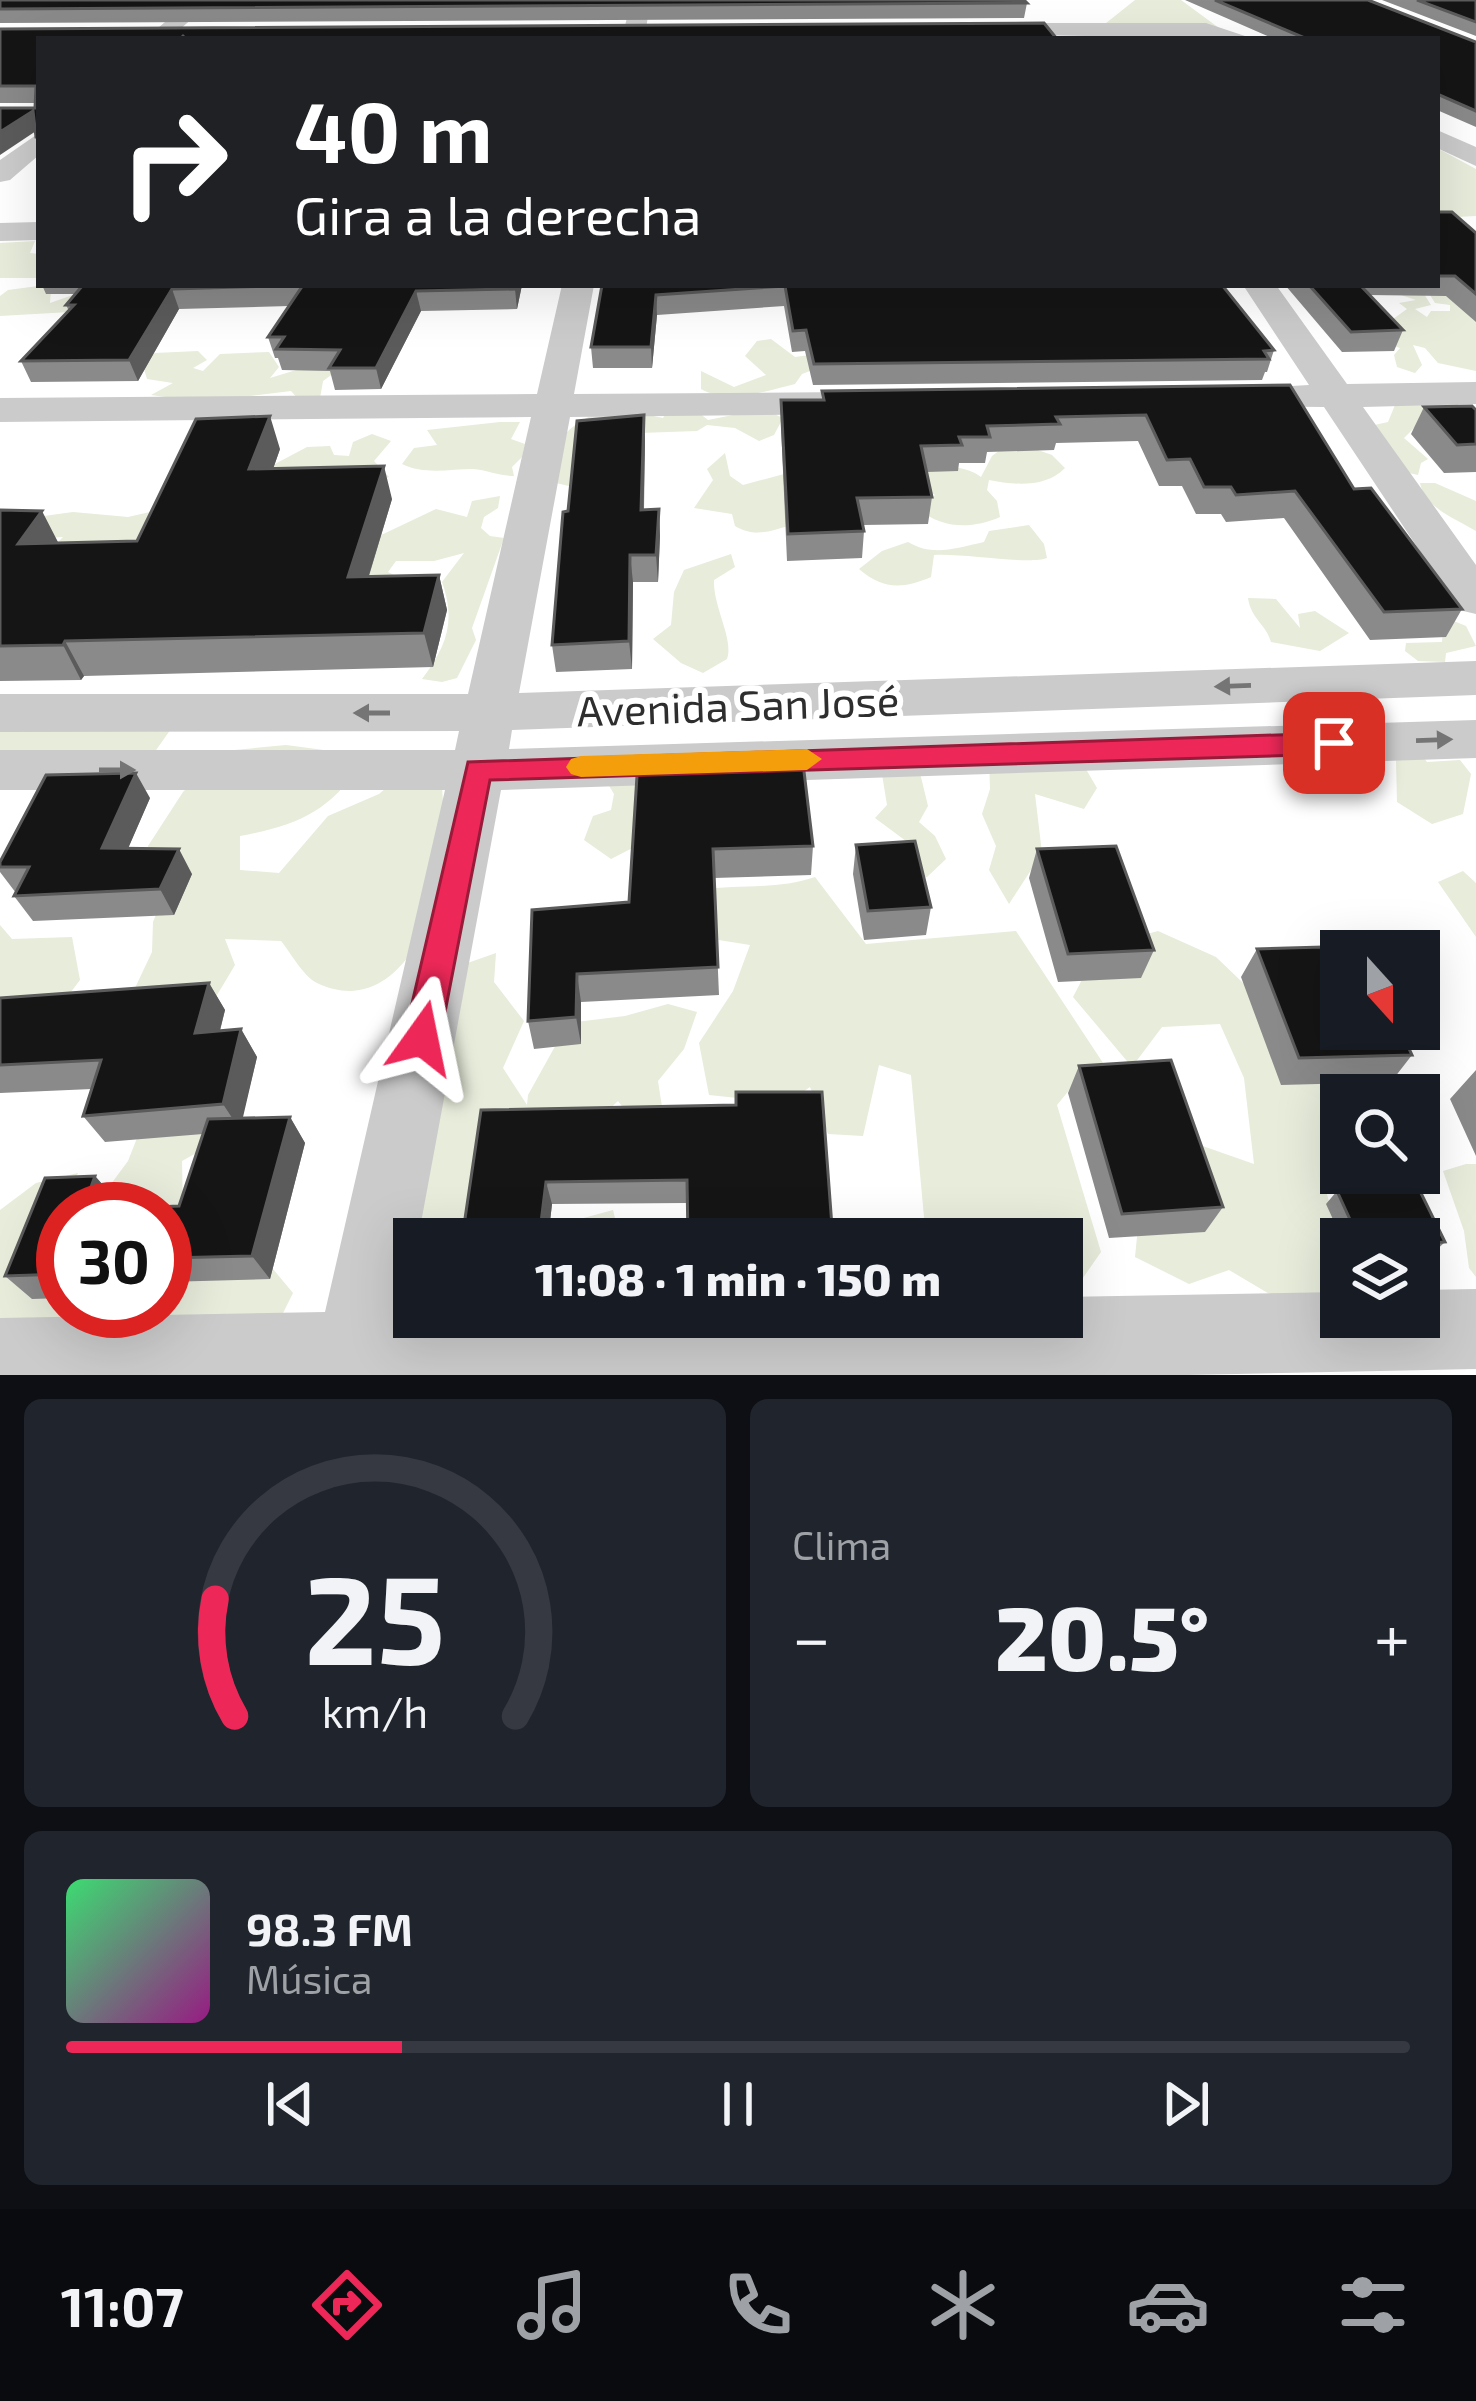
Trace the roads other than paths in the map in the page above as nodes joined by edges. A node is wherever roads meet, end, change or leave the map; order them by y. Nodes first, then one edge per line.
1 (203, 0) edge
2 (640, 0) edge
3 (957, 30) edge
4 (209, 34) edge
5 (1076, 34) edge
6 (634, 35) edge
7 (152, 36) edge
8 (1236, 36) edge
9 (1440, 140) edge
10 (36, 144) edge
11 (1476, 158) edge
12 (0, 175) edge
13 (36, 231) edge
14 (0, 232) edge
15 (577, 288) edge
16 (1261, 288) edge
17 (1476, 393) edge
18 (1340, 396) junction
19 (1201, 398) edge
20 (898, 403) edge
21 (552, 407) junction
22 (0, 410) edge
23 (1476, 599) edge
24 (1476, 678) edge
25 (0, 713) edge
26 (1476, 739) edge
27 (484, 741) junction
28 (0, 770) edge
29 (1476, 1329) edge
30 (0, 1359) edge
31 (354, 1363) edge

1 - 7 street
2 - 6 street
3 - 5 street
4 - 7 street
5 - 8 street
9 - 11 street
10 - 12 street
13 - 14 street
15 - 21 street
16 - 18 street
17 - 18 street
18 - 19 street
18 - 23 street
20 - 21 street
21 - 22 street
21 - 27 street
24 -> 27 street, Avenida San José
27 -> 25 street, Avenida San José
27 -> 26 street
28 -> 27 street, Avenida San José
27 - 31 street
29 - 31 street
30 - 31 street

